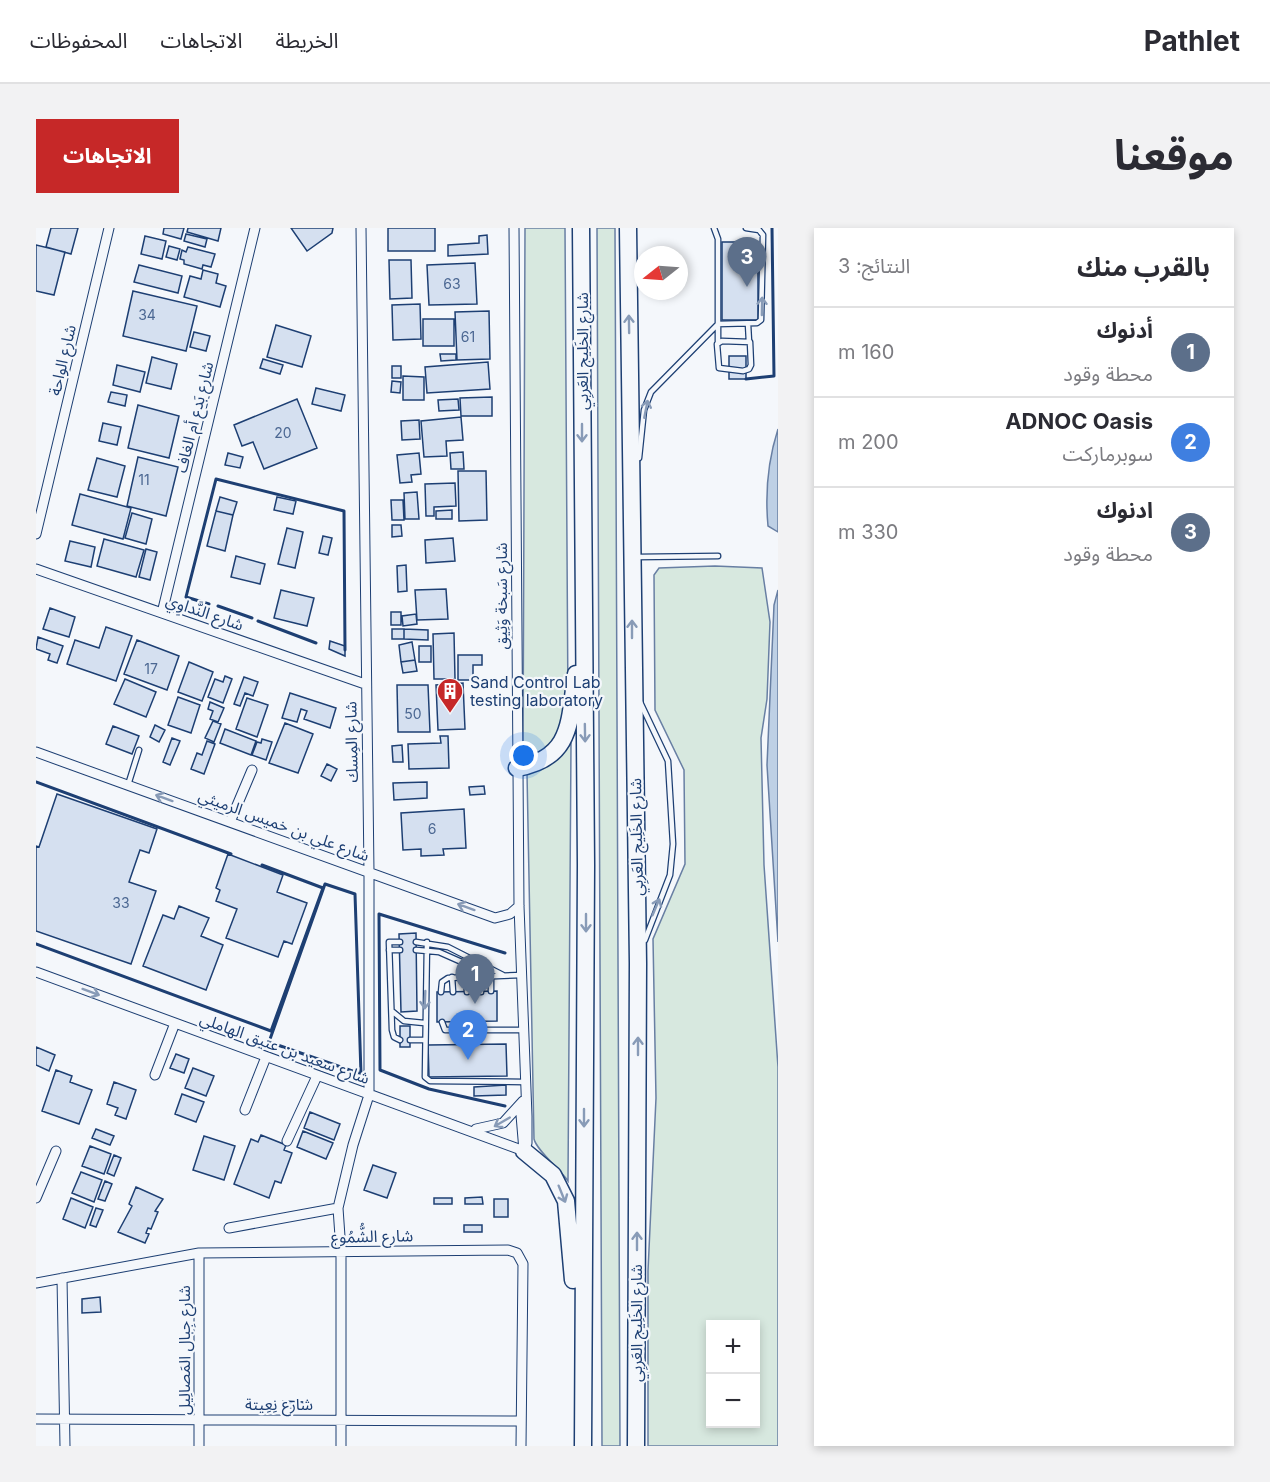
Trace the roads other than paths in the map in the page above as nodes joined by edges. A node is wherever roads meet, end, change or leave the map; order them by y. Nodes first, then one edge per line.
1 (109, 228) edge
2 (255, 228) edge
3 (361, 228) edge
4 (514, 228) edge
5 (581, 228) edge
6 (628, 228) edge
7 (714, 228) edge
8 (746, 228) edge
9 (718, 324) junction
10 (748, 324) junction
11 (718, 342) junction
12 (749, 342) junction
13 (631, 508) junction
14 (36, 534) edge
15 (718, 556) dead end
16 (632, 557) junction
17 (36, 569) edge
18 (162, 613) junction
19 (583, 628) junction
20 (365, 684) junction
21 (633, 687) junction
22 (139, 750) dead end
23 (36, 752) edge
24 (517, 768) junction
25 (252, 770) dead end
26 (128, 785) junction
27 (230, 822) junction
28 (369, 872) junction
29 (519, 906) junction
30 (400, 942) dead end
31 (416, 942) dead end
32 (427, 942) junction
33 (389, 950) junction
34 (400, 950) dead end
35 (416, 950) dead end
36 (426, 950) junction
37 (638, 963) junction
38 (36, 972) edge
39 (491, 975) junction
40 (503, 975) junction
41 (522, 975) junction
42 (466, 976) junction
43 (481, 976) junction
44 (452, 977) junction
45 (441, 992) dead end
46 (453, 992) dead end
47 (467, 992) dead end
48 (481, 992) dead end
49 (491, 992) dead end
50 (392, 1010) junction
51 (442, 1022) dead end
52 (453, 1022) dead end
53 (467, 1022) dead end
54 (481, 1022) dead end
55 (491, 1022) dead end
56 (175, 1023) junction
57 (424, 1023) junction
58 (468, 1029) junction
59 (481, 1029) junction
60 (491, 1029) junction
61 (453, 1030) junction
62 (523, 1030) junction
63 (400, 1040) dead end
64 (410, 1040) dead end
65 (423, 1040) junction
66 (266, 1057) junction
67 (155, 1075) dead end
68 (317, 1076) junction
69 (525, 1082) junction
70 (369, 1095) junction
71 (525, 1098) junction
72 (245, 1110) dead end
73 (470, 1129) junction
74 (287, 1141) dead end
75 (56, 1151) dead end
76 (524, 1151) junction
77 (36, 1198) edge
78 (338, 1208) junction
79 (229, 1228) dead end
80 (341, 1251) junction
81 (199, 1253) junction
82 (62, 1278) junction
83 (36, 1283) edge
84 (36, 1419) edge
85 (65, 1419) junction
86 (199, 1419) junction
87 (341, 1419) junction
88 (582, 1420) junction
89 (521, 1421) junction
90 (65, 1446) edge
91 (199, 1446) edge
92 (341, 1446) edge
93 (521, 1446) edge
94 (583, 1446) edge
95 (636, 1446) edge

1 - 14 street, شارع الواحة
2 - 18 street, شارع بَدع أم الغاف
3 - 20 street, شارع المِسك
4 - 24 street, شارع سَبخة وَثِيق
5 -> 19 highway, شارع الخَلِيج العَربِي
13 -> 6 highway, شارع الخَلِيج العَربِي
7 - 9 lane
10 -> 8 lane
9 - 10 lane
9 - 11 lane
13 -> 9 lane
10 - 12 lane
11 - 12 lane
11 - 12 lane
13 - 16 highway, شارع الخَلِيج العَربِي
15 - 16 lane
21 -> 16 highway, شارع الخَلِيج العَربِي
17 - 18 street, شارع النَّداوِي
18 - 20 street, شارع النَّداوِي
19 - 24 highway
19 -> 88 highway, شارع الخَلِيج العَربِي
20 - 28 street, شارع المِسك
21 - 37 highway, شارع الخَلِيج العَربِي
37 -> 21 lane
22 - 26 lane
23 - 26 street, شارع علي بن خميس الرميثي
24 - 29 street, شارع سَبخة وَثِيق
25 - 27 street
27 -> 26 street, شارع علي بن خميس الرميثي
27 - 28 street, شارع علي بن خميس الرميثي
29 -> 28 street, شارع علي بن خميس الرميثي
28 - 70 street, شارع المِسك
29 - 41 street, شارع سَبخة وَثِيق
30 - 33 lane
31 - 32 lane
32 - 36 lane
32 - 40 lane
33 - 34 lane
33 - 50 lane
35 - 36 lane
36 - 39 lane
36 -> 57 lane
95 -> 37 highway, شارع الخَلِيج العَربِي
38 -> 56 street, شارع سعيد بن عتيق الهاملي
39 - 40 lane
39 - 43 lane
39 - 49 lane
40 - 41 lane
41 - 62 street, شارع سَبخة وَثِيق
42 - 43 lane
42 - 44 lane
42 - 47 lane
43 - 48 lane
44 - 45 lane
44 - 46 lane
50 - 57 lane
50 - 63 lane
51 - 61 lane
52 - 61 lane
53 - 58 lane
54 - 59 lane
55 - 60 lane
56 - 66 street, شارع سعيد بن عتيق الهاملي
56 - 67 street
57 - 65 lane
58 - 59 lane
58 - 61 lane
59 - 60 lane
60 - 62 lane
62 - 69 street, شارع سَبخة وَثِيق
64 - 65 lane
65 - 69 lane
66 - 68 street, شارع سعيد بن عتيق الهاملي
66 - 72 street
68 - 70 street, شارع سعيد بن عتيق الهاملي
68 - 74 street
69 - 71 street, شارع سَبخة وَثِيق
70 - 73 street, شارع سعيد بن عتيق الهاملي
70 - 78 street, شارع المِسك
71 -> 73 street
71 - 76 street, شارع سَبخة وَثِيق
73 - 76 street, شارع سعيد بن عتيق الهاملي
75 - 77 street
76 -> 88 highway
78 - 79 street
78 - 80 street, شارع المِسك
80 - 81 street, شارع الشُّمُوع
80 - 87 street, شارع المِسك
80 - 89 street, شارع الشُّمُوع
81 - 82 street, شارع الشُّمُوع
81 - 86 street, شارع جِبال المَصالِيل
82 - 83 street, شارع الشُّمُوع
82 - 85 street
84 - 85 street, شارع نِعِيتة
85 - 86 street, شارع نِعِيتة
85 - 90 street
86 - 87 street, شارع نِعِيتة
86 - 91 street, شارع جِبال المَصالِيل
87 - 89 street, شارع نِعِيتة
87 - 92 street, شارع المِسك
88 - 94 highway, شارع الخَلِيج العَربِي
89 - 93 street, شارع الشُّمُوع

